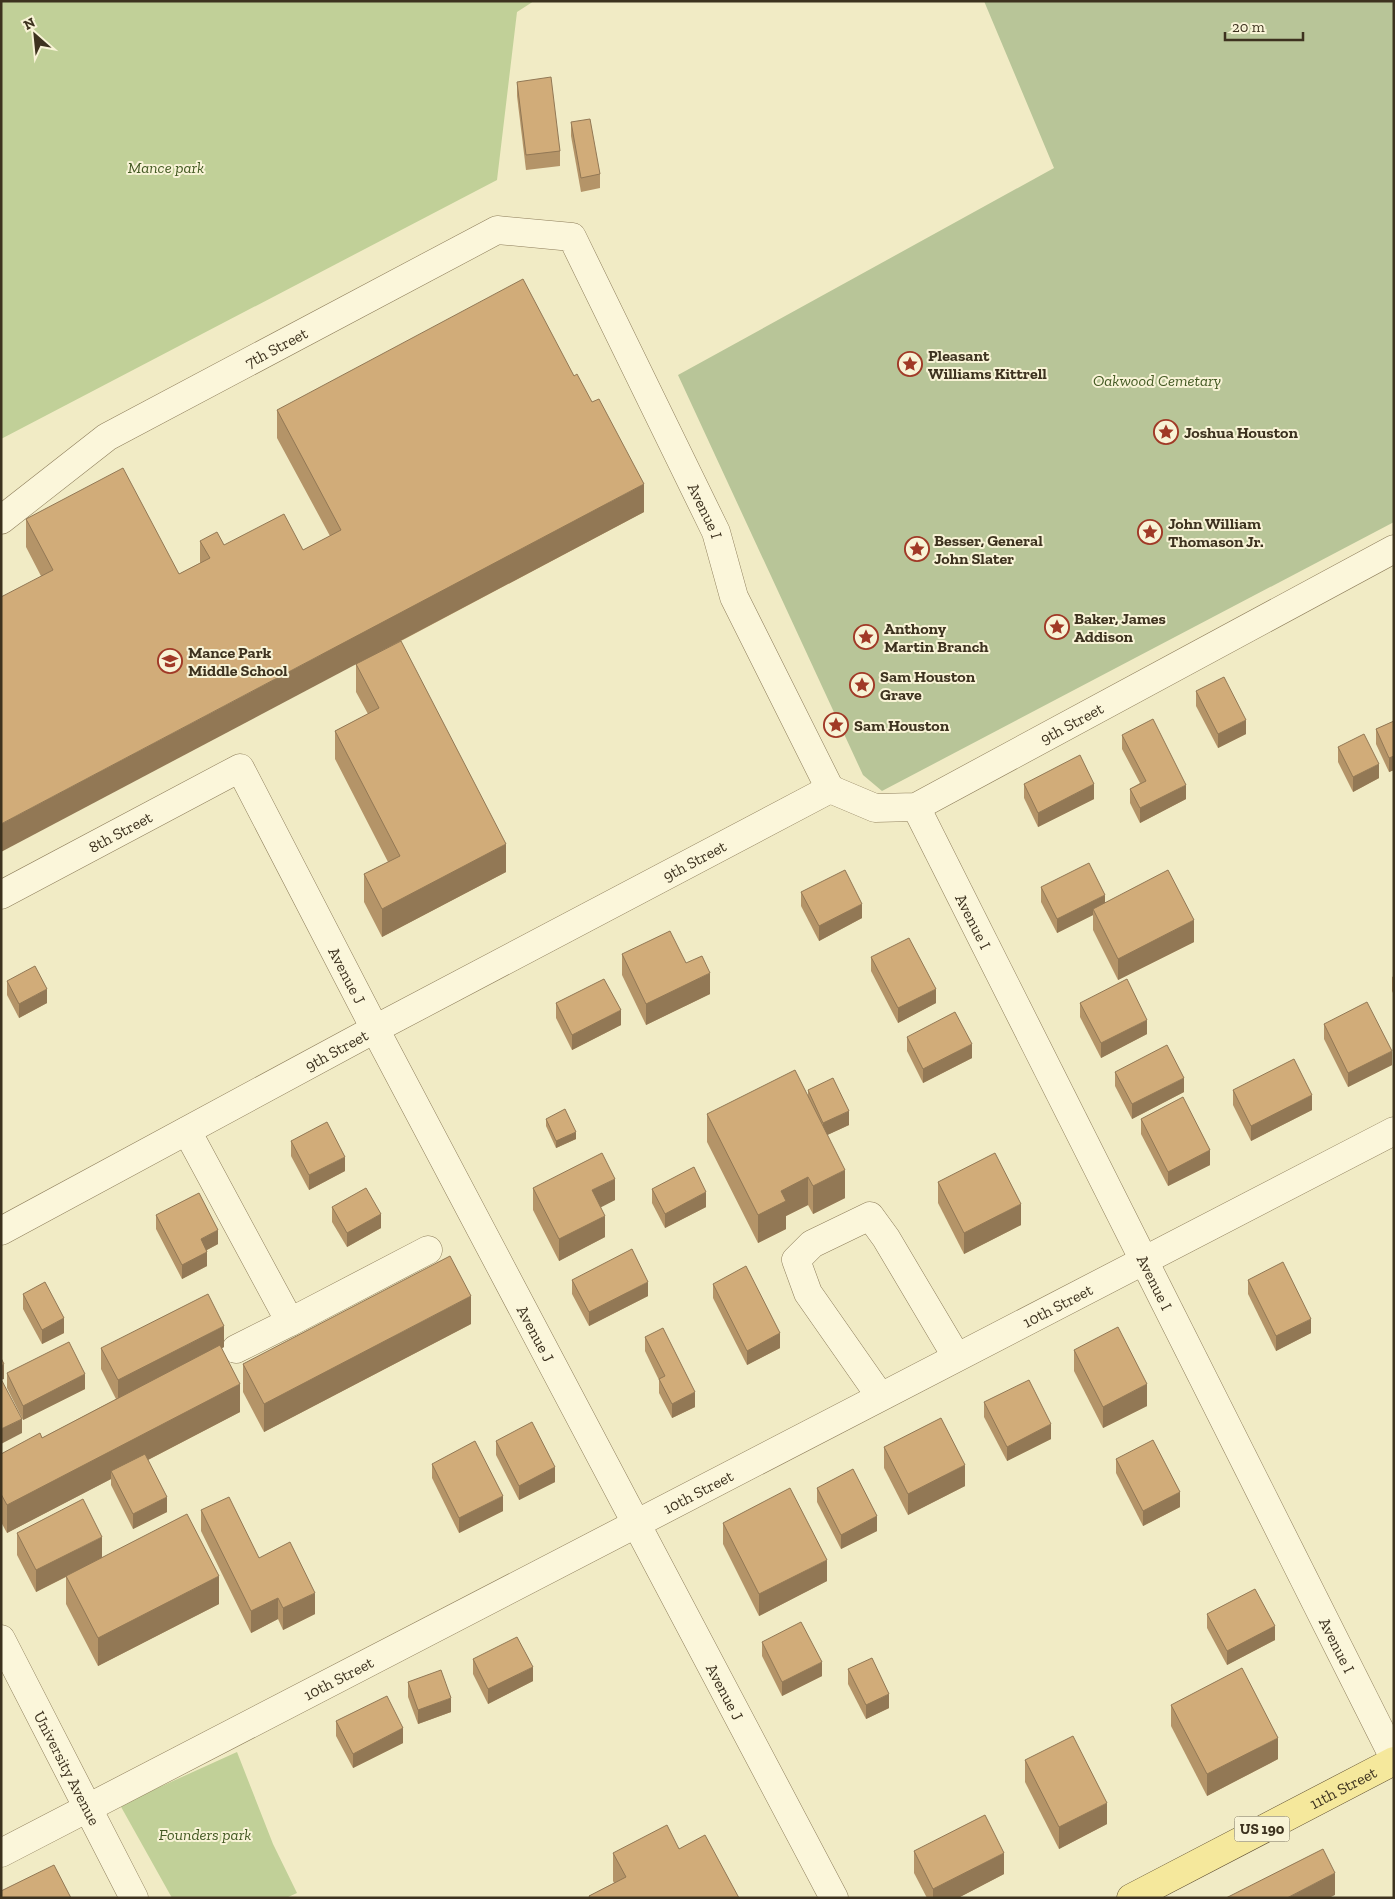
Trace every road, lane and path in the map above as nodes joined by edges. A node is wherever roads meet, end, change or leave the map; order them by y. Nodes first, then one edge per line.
1 (572, 237) joint
2 (1, 520) edge
3 (1394, 549) edge
4 (240, 768) joint
5 (830, 789) junction
6 (916, 807) junction
7 (1, 894) edge
8 (375, 1030) junction
9 (187, 1131) junction
10 (1394, 1131) edge
11 (1, 1231) edge
12 (428, 1250) dead end
13 (1143, 1260) junction
14 (290, 1322) junction
15 (236, 1350) dead end
16 (956, 1356) junction
17 (880, 1396) junction
18 (634, 1523) junction
19 (1, 1638) edge
20 (1394, 1759) edge
21 (88, 1808) junction
22 (1, 1853) edge
23 (134, 1898) edge
24 (834, 1898) edge
25 (1131, 1898) edge

1 - 2 street, 7th Street
1 - 5 street, Avenue I
3 - 6 street, 9th Street
4 - 7 street, 8th Street
4 - 8 street, Avenue J
5 - 6 street, 9th Street
5 - 8 street, 9th Street
6 - 13 street, Avenue I
8 - 9 street, 9th Street
8 - 18 street, Avenue J
9 - 11 street, 9th Street
9 - 14 street
10 - 13 street, 10th Street
12 - 14 street
13 - 16 street, 10th Street
13 - 20 street, Avenue I
14 - 15 street
16 - 17 street, 10th Street
16 - 17 street
17 - 18 street, 10th Street
18 - 21 street, 10th Street
18 - 24 street, Avenue J
19 - 21 street, University Avenue
20 - 25 main road, 11th Street / US 190
21 - 22 street, 10th Street
21 - 23 street, University Avenue

